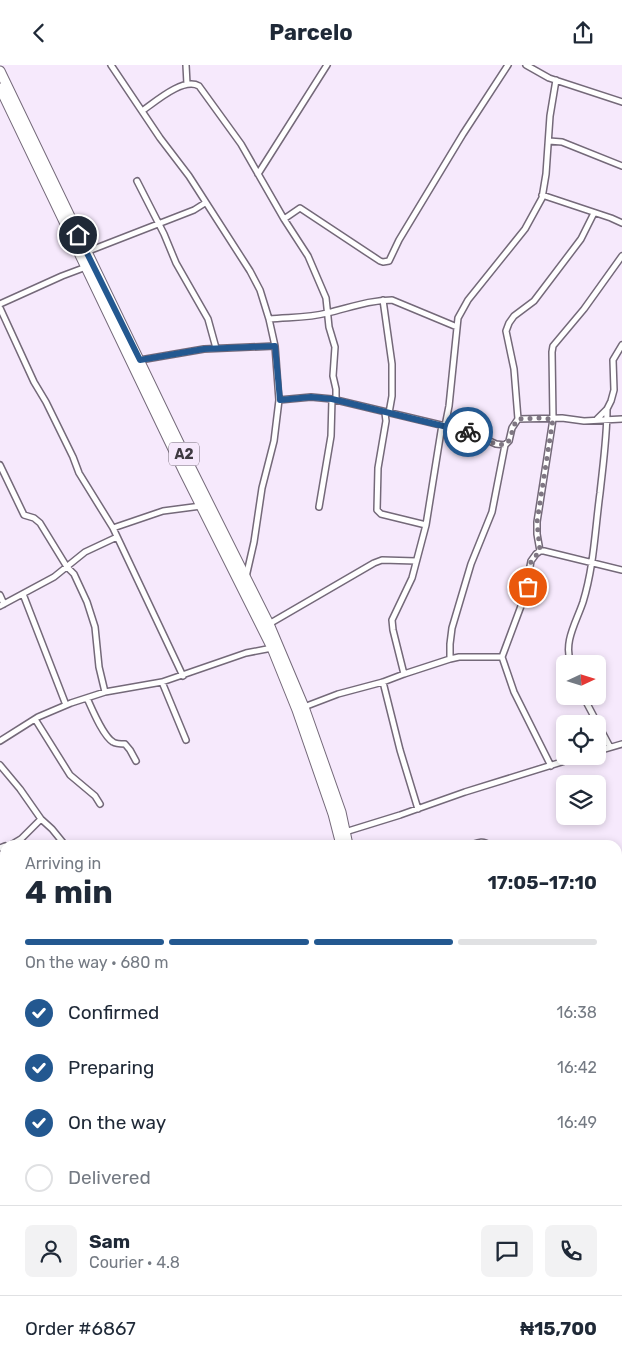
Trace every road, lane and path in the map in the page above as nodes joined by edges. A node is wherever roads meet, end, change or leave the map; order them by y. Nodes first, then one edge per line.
1 (111, 65) edge
2 (186, 65) edge
3 (327, 65) edge
4 (508, 65) edge
5 (526, 65) edge
6 (0, 71) edge
7 (556, 81) junction
8 (187, 85) junction
9 (0, 88) edge
10 (622, 102) edge
11 (142, 111) junction
12 (549, 141) junction
13 (622, 166) edge
14 (258, 174) junction
15 (136, 181) dead end
16 (542, 195) junction
17 (206, 203) junction
18 (594, 213) junction
19 (284, 219) junction
20 (622, 223) edge
21 (158, 224) junction
22 (86, 252) junction
23 (622, 256) edge
24 (86, 267) junction
25 (383, 300) junction
26 (0, 304) edge
27 (0, 308) edge
28 (328, 313) junction
29 (269, 319) junction
30 (457, 327) junction
31 (622, 345) edge
32 (275, 346) junction
33 (216, 348) junction
34 (140, 360) junction
35 (334, 399) junction
36 (280, 400) junction
37 (607, 409) junction
38 (387, 413) junction
39 (518, 419) junction
40 (553, 419) junction
41 (597, 419) junction
42 (622, 419) edge
43 (607, 420) junction
44 (444, 425) junction
45 (505, 445) junction
46 (0, 465) edge
47 (201, 506) junction
48 (319, 507) dead end
49 (426, 525) junction
50 (113, 527) junction
51 (117, 537) junction
52 (540, 551) junction
53 (416, 561) junction
54 (592, 562) junction
55 (67, 567) junction
56 (622, 570) edge
57 (246, 580) junction
58 (23, 594) junction
59 (0, 595) edge
60 (2, 605) edge
61 (269, 624) junction
62 (272, 648) junction
63 (569, 655) edge
64 (502, 657) junction
65 (450, 659) junction
66 (404, 674) junction
67 (182, 676) junction
68 (162, 682) junction
69 (383, 683) junction
70 (105, 692) junction
71 (87, 698) junction
72 (66, 705) junction
73 (588, 705) edge
74 (304, 707) junction
75 (35, 719) junction
76 (186, 740) dead end
77 (0, 741) edge
78 (622, 744) edge
79 (610, 747) junction
80 (606, 748) edge
81 (136, 761) dead end
82 (556, 764) edge
83 (0, 765) edge
84 (551, 766) junction
85 (100, 804) dead end
86 (418, 809) junction
87 (42, 819) junction
88 (345, 832) junction
89 (19, 840) edge
90 (61, 840) edge
91 (340, 840) edge
92 (347, 840) edge

1 - 11 street
2 - 8 street
3 - 14 street
4 - 19 street
5 - 7 street
6 - 22 highway, A2
7 - 10 street
7 - 12 street
8 - 11 street
8 - 14 street
9 - 24 highway, A2
11 - 17 street
12 - 13 street
12 - 16 street
14 - 19 street
15 - 21 street
16 - 18 street
16 - 30 street
17 - 21 street
17 - 29 street
18 - 20 street
18 - 39 street
19 - 28 street
21 - 22 street
21 - 33 street
22 - 34 highway, A2
23 - 40 street
24 - 26 street
24 - 47 highway, A2
25 - 28 street
25 - 30 street
25 - 38 street
27 - 50 street
28 - 29 street
28 - 35 street
29 - 32 street
30 - 44 street
31 - 37 street
32 - 33 street
32 - 36 street
33 - 34 street
34 - 57 highway, A2
35 - 36 street
35 - 38 street
35 - 48 street
36 - 57 street
37 - 41 street
37 - 43 street
38 - 44 street
38 - 49 street
39 - 40 street
39 - 45 street
40 - 41 street
40 - 52 street
41 - 43 street
42 - 43 street
43 - 54 street
44 - 45 street
44 - 49 street
45 - 65 street
46 - 55 street
47 - 50 street
47 - 62 highway, A2
49 - 53 street
50 - 51 street
51 - 55 street
51 - 67 street
52 - 54 street
52 - 64 street
53 - 61 street
53 - 66 street
54 - 56 street
54 - 63 street
55 - 58 street
55 - 70 street
57 - 61 highway, A2
58 - 60 street
58 - 72 street
59 - 60 street
61 - 74 highway, A2
62 - 67 street
62 - 91 highway, A2
64 - 65 street
64 - 84 street
65 - 66 street
66 - 69 street
67 - 68 street
68 - 70 street
68 - 76 street
69 - 74 street
69 - 86 street
70 - 71 street
71 - 72 street
71 - 81 street
72 - 75 street
73 - 79 street
74 - 88 highway, A2
75 - 77 street
75 - 85 street
78 - 79 street
79 - 80 street
82 - 84 street
83 - 87 street
84 - 86 street
86 - 88 street
87 - 89 street
87 - 90 street
88 - 92 highway, A2

